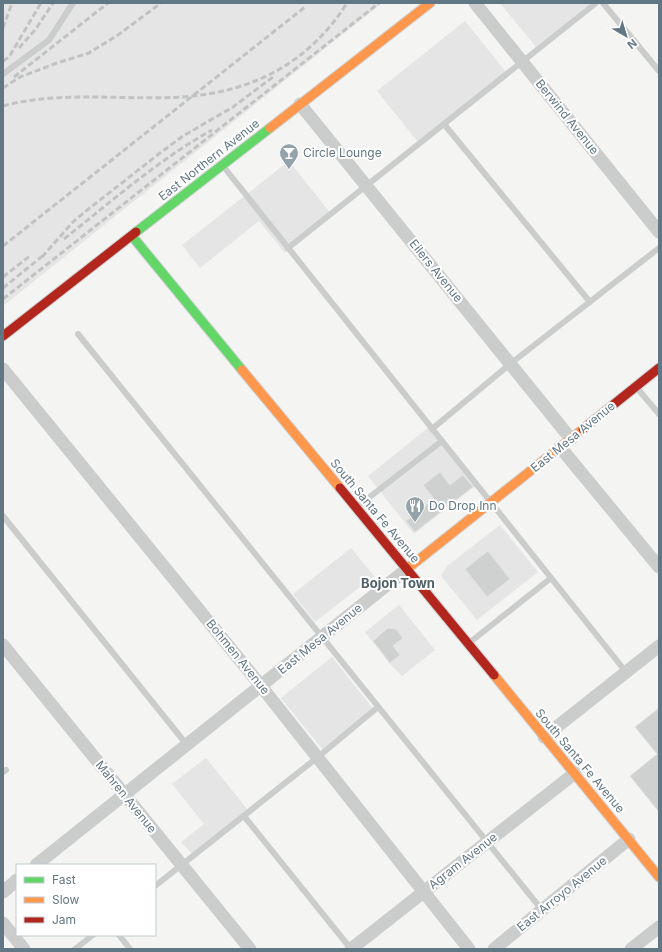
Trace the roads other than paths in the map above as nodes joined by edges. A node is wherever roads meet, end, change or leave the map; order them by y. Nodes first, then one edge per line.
1 (73, 3) edge
2 (430, 3) edge
3 (475, 3) edge
4 (596, 3) edge
5 (603, 3) edge
6 (522, 61) junction
7 (659, 71) edge
8 (3, 74) edge
9 (300, 104) junction
10 (444, 124) junction
11 (222, 165) junction
12 (366, 186) junction
13 (659, 232) edge
14 (132, 236) junction
15 (288, 248) junction
16 (659, 248) edge
17 (590, 302) junction
18 (78, 334) dead end
19 (3, 336) edge
20 (510, 364) junction
21 (659, 368) edge
22 (3, 369) edge
23 (636, 386) junction
24 (659, 414) edge
25 (432, 429) junction
26 (571, 438) junction
27 (442, 441) junction
28 (560, 447) junction
29 (491, 503) junction
30 (357, 507) junction
31 (3, 516) edge
32 (659, 567) edge
33 (407, 569) junction
34 (551, 578) junction
35 (322, 637) junction
36 (3, 644) edge
37 (468, 644) junction
38 (659, 646) edge
39 (626, 672) junction
40 (261, 686) junction
41 (378, 707) junction
42 (544, 736) junction
43 (187, 745) junction
44 (318, 757) junction
45 (575, 773) junction
46 (124, 795) junction
47 (244, 816) junction
48 (629, 839) junction
49 (487, 843) junction
50 (37, 864) edge
51 (182, 865) junction
52 (659, 877) edge
53 (16, 881) edge
54 (156, 885) edge
55 (3, 892) edge
56 (424, 892) junction
57 (542, 910) junction
58 (3, 923) edge
59 (659, 927) edge
60 (92, 936) edge
61 (120, 936) edge
62 (24, 949) edge
63 (75, 949) edge
64 (130, 949) edge
65 (250, 949) edge
66 (351, 949) edge
67 (469, 949) edge
68 (494, 949) edge
69 (631, 949) edge

1 - 8 lane
2 - 9 street, East Northern Avenue
3 - 6 street, Berwind Avenue
4 - 6 lane
5 - 7 lane
6 - 10 lane
6 - 13 street, Berwind Avenue
9 - 11 street, East Northern Avenue
9 - 12 street, Eilers Avenue
10 - 12 lane
10 - 17 lane
11 - 14 street, East Northern Avenue
11 - 15 lane
12 - 15 lane
12 - 20 street, Eilers Avenue
14 - 19 street, East Northern Avenue
14 - 30 street, South Santa Fe Avenue
15 - 25 lane
16 - 17 lane
17 - 20 lane
18 - 35 lane
20 - 25 lane
20 - 26 street, Eilers Avenue
21 - 23 street, East Mesa Avenue
22 - 40 street, Bohmen Avenue
23 - 24 lane
23 - 26 street, East Mesa Avenue
25 - 27 lane
26 - 28 street, East Mesa Avenue
27 - 29 lane
27 - 30 lane
28 - 29 street, East Mesa Avenue
28 - 32 street
29 - 33 street, East Mesa Avenue
29 - 34 lane
30 - 33 street, South Santa Fe Avenue
31 - 43 lane
33 - 35 street, East Mesa Avenue
33 - 37 street, South Santa Fe Avenue
34 - 37 lane
34 - 39 lane
35 - 40 street, East Mesa Avenue
35 - 41 lane
36 - 46 street, Mahren Avenue
37 - 42 street, South Santa Fe Avenue
38 - 39 street
39 - 42 street
40 - 43 street, East Mesa Avenue
40 - 44 street, Bohmen Avenue
41 - 44 lane
41 - 49 lane
42 - 45 street, South Santa Fe Avenue
43 - 46 street, East Mesa Avenue
44 - 47 lane
44 - 56 street, Bohmen Avenue
45 - 48 street, South Santa Fe Avenue
45 - 49 street, Agram Avenue
46 - 50 street, East Mesa Avenue
46 - 51 street, Mahren Avenue
47 - 51 lane
47 - 66 lane
48 - 52 street, South Santa Fe Avenue
48 - 57 street, East Arroyo Avenue
49 - 56 street, Agram Avenue
49 - 57 lane
51 - 54 lane
51 - 65 street, Mahren Avenue
53 - 55 street
56 - 66 street, Agram Avenue
56 - 67 street, Bohmen Avenue
57 - 68 street, East Arroyo Avenue
58 - 62 street
59 - 69 street
60 - 63 lane
61 - 64 lane

